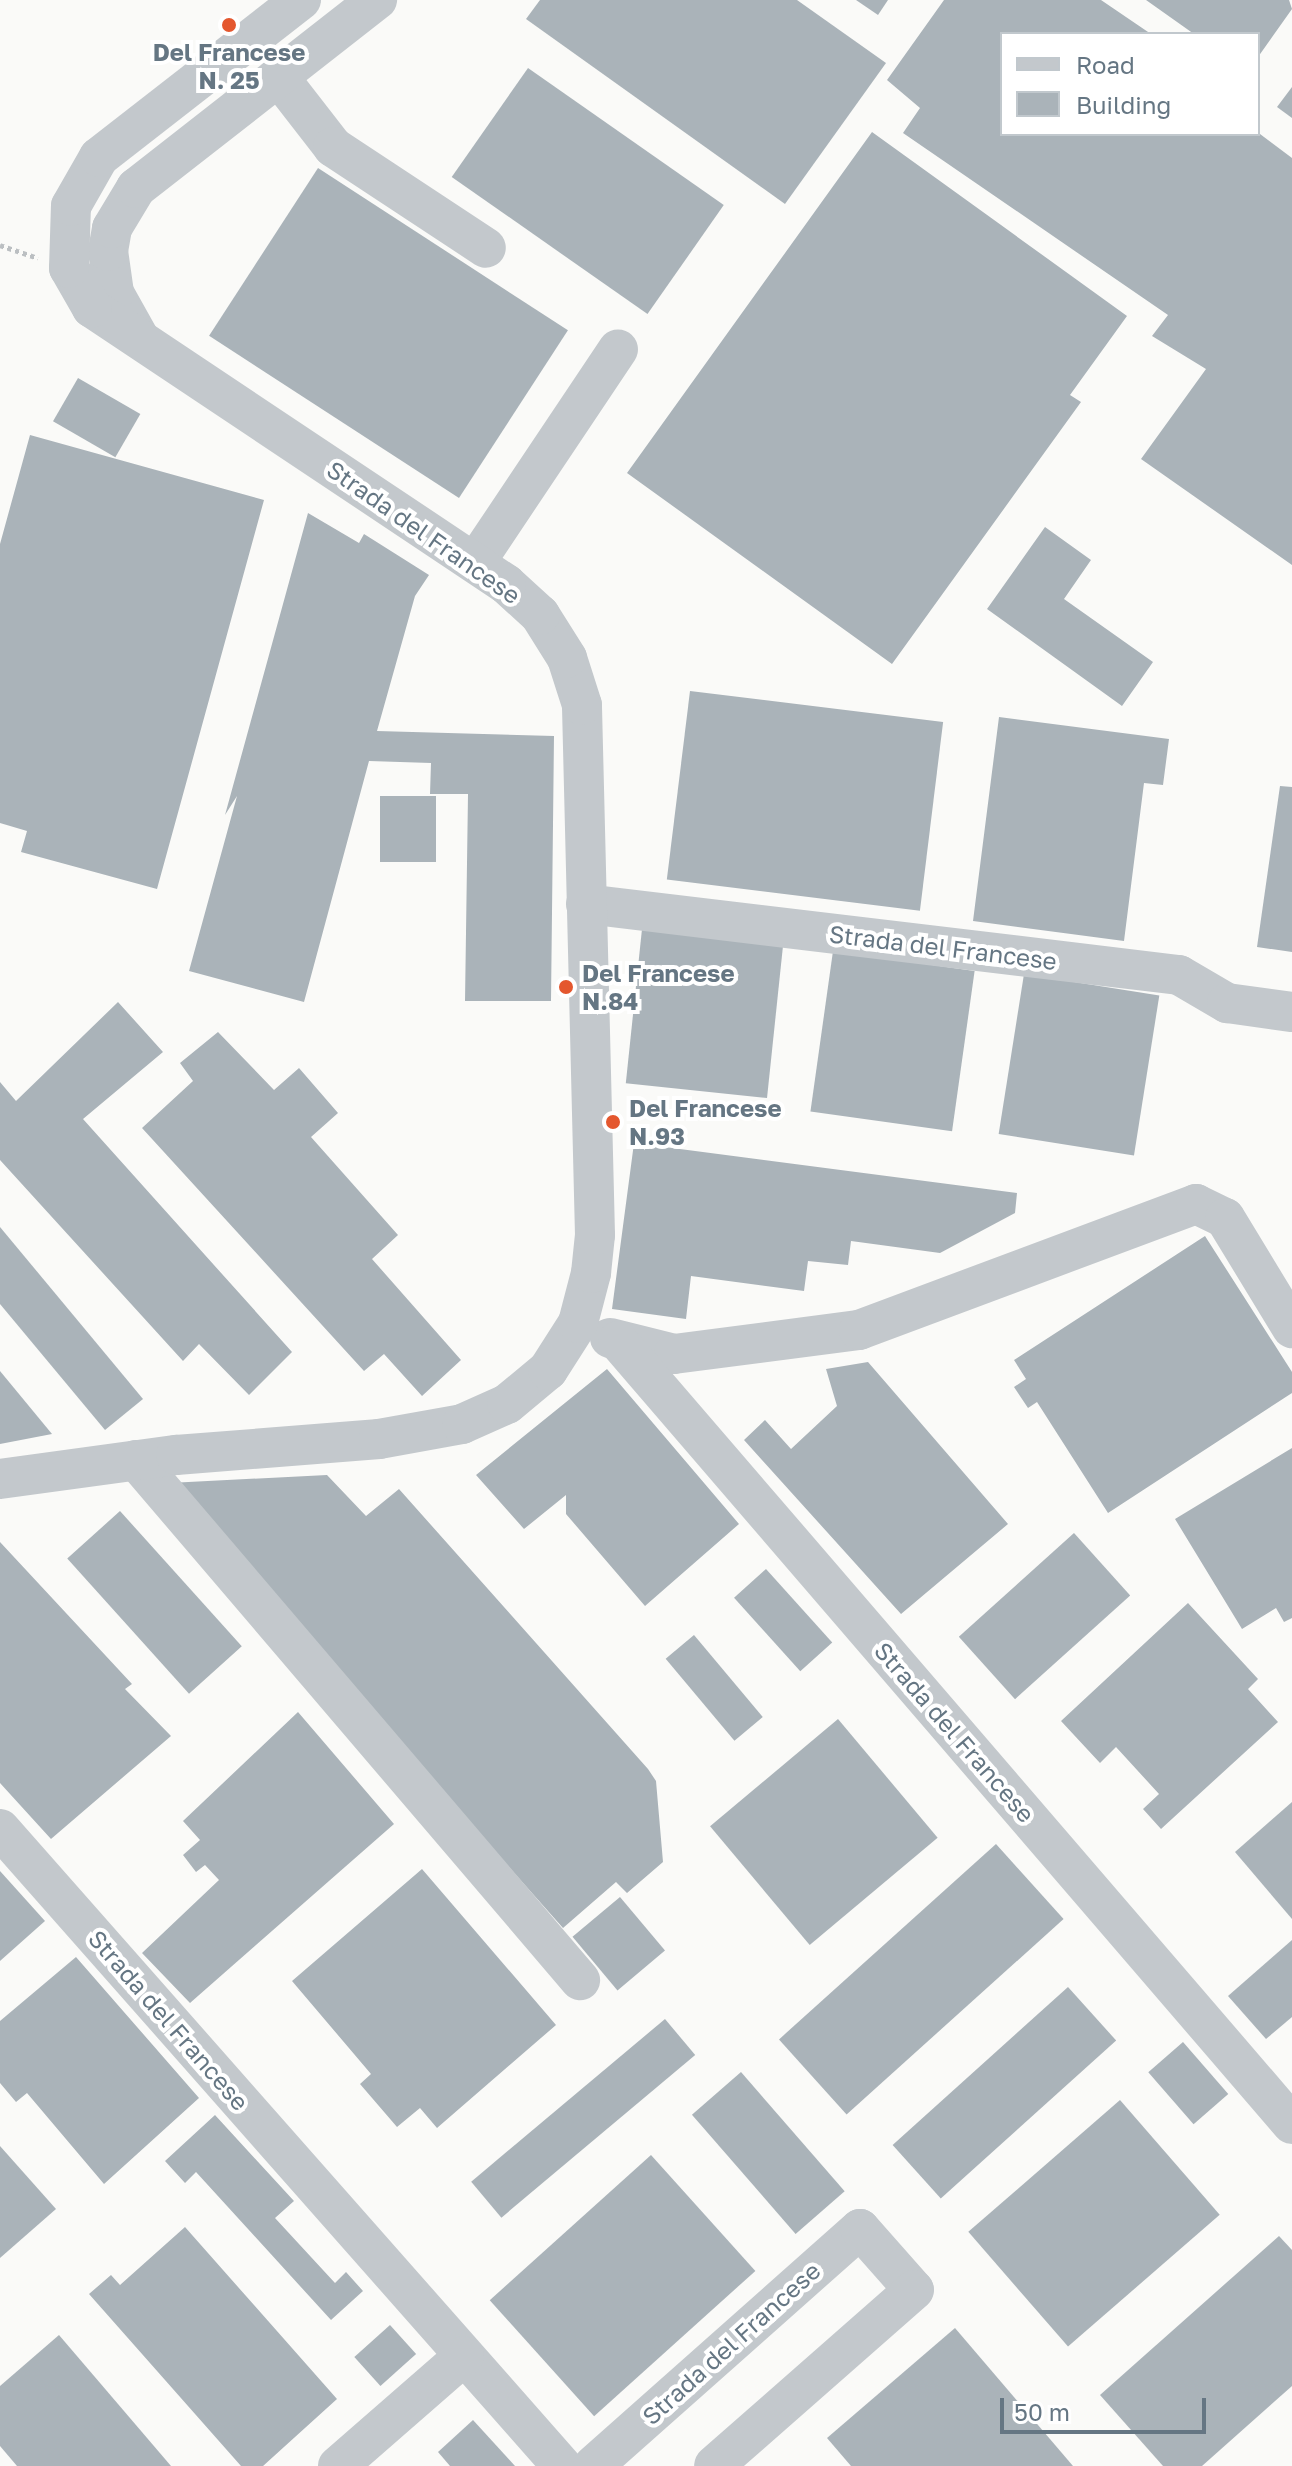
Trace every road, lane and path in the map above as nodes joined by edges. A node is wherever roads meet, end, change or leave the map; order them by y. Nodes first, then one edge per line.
1 (301, 0) edge
2 (377, 0) edge
3 (265, 27) junction
4 (286, 70) junction
5 (486, 248) dead end
6 (138, 336) junction
7 (618, 349) dead end
8 (475, 563) junction
9 (586, 904) junction
10 (1292, 1012) edge
11 (578, 1323) junction
12 (1292, 1328) edge
13 (618, 1341) junction
14 (136, 1460) junction
15 (0, 1479) edge
16 (0, 1829) edge
17 (580, 1980) dead end
18 (1292, 2124) edge
19 (464, 2356) junction
20 (338, 2466) edge
21 (562, 2466) edge
22 (593, 2466) edge
23 (714, 2466) edge

1 - 3 street, Strada del Francese
2 - 4 street, Strada del Francese
3 - 4 street
3 - 6 street, Strada del Francese
4 - 5 street
4 - 6 street, Strada del Francese
6 - 8 street, Strada del Francese
7 - 8 street
8 - 9 street, Strada del Francese
9 - 10 street, Strada del Francese
9 - 11 street, Strada del Francese
11 - 13 street, Strada del Francese
11 - 14 street, Strada del Francese
12 - 13 street, Strada del Francese
13 - 18 street, Strada del Francese
14 - 15 street, Strada del Francese
14 - 17 street
16 - 19 street, Strada del Francese
19 - 20 street
19 - 21 street, Strada del Francese
22 - 23 street, Strada del Francese

